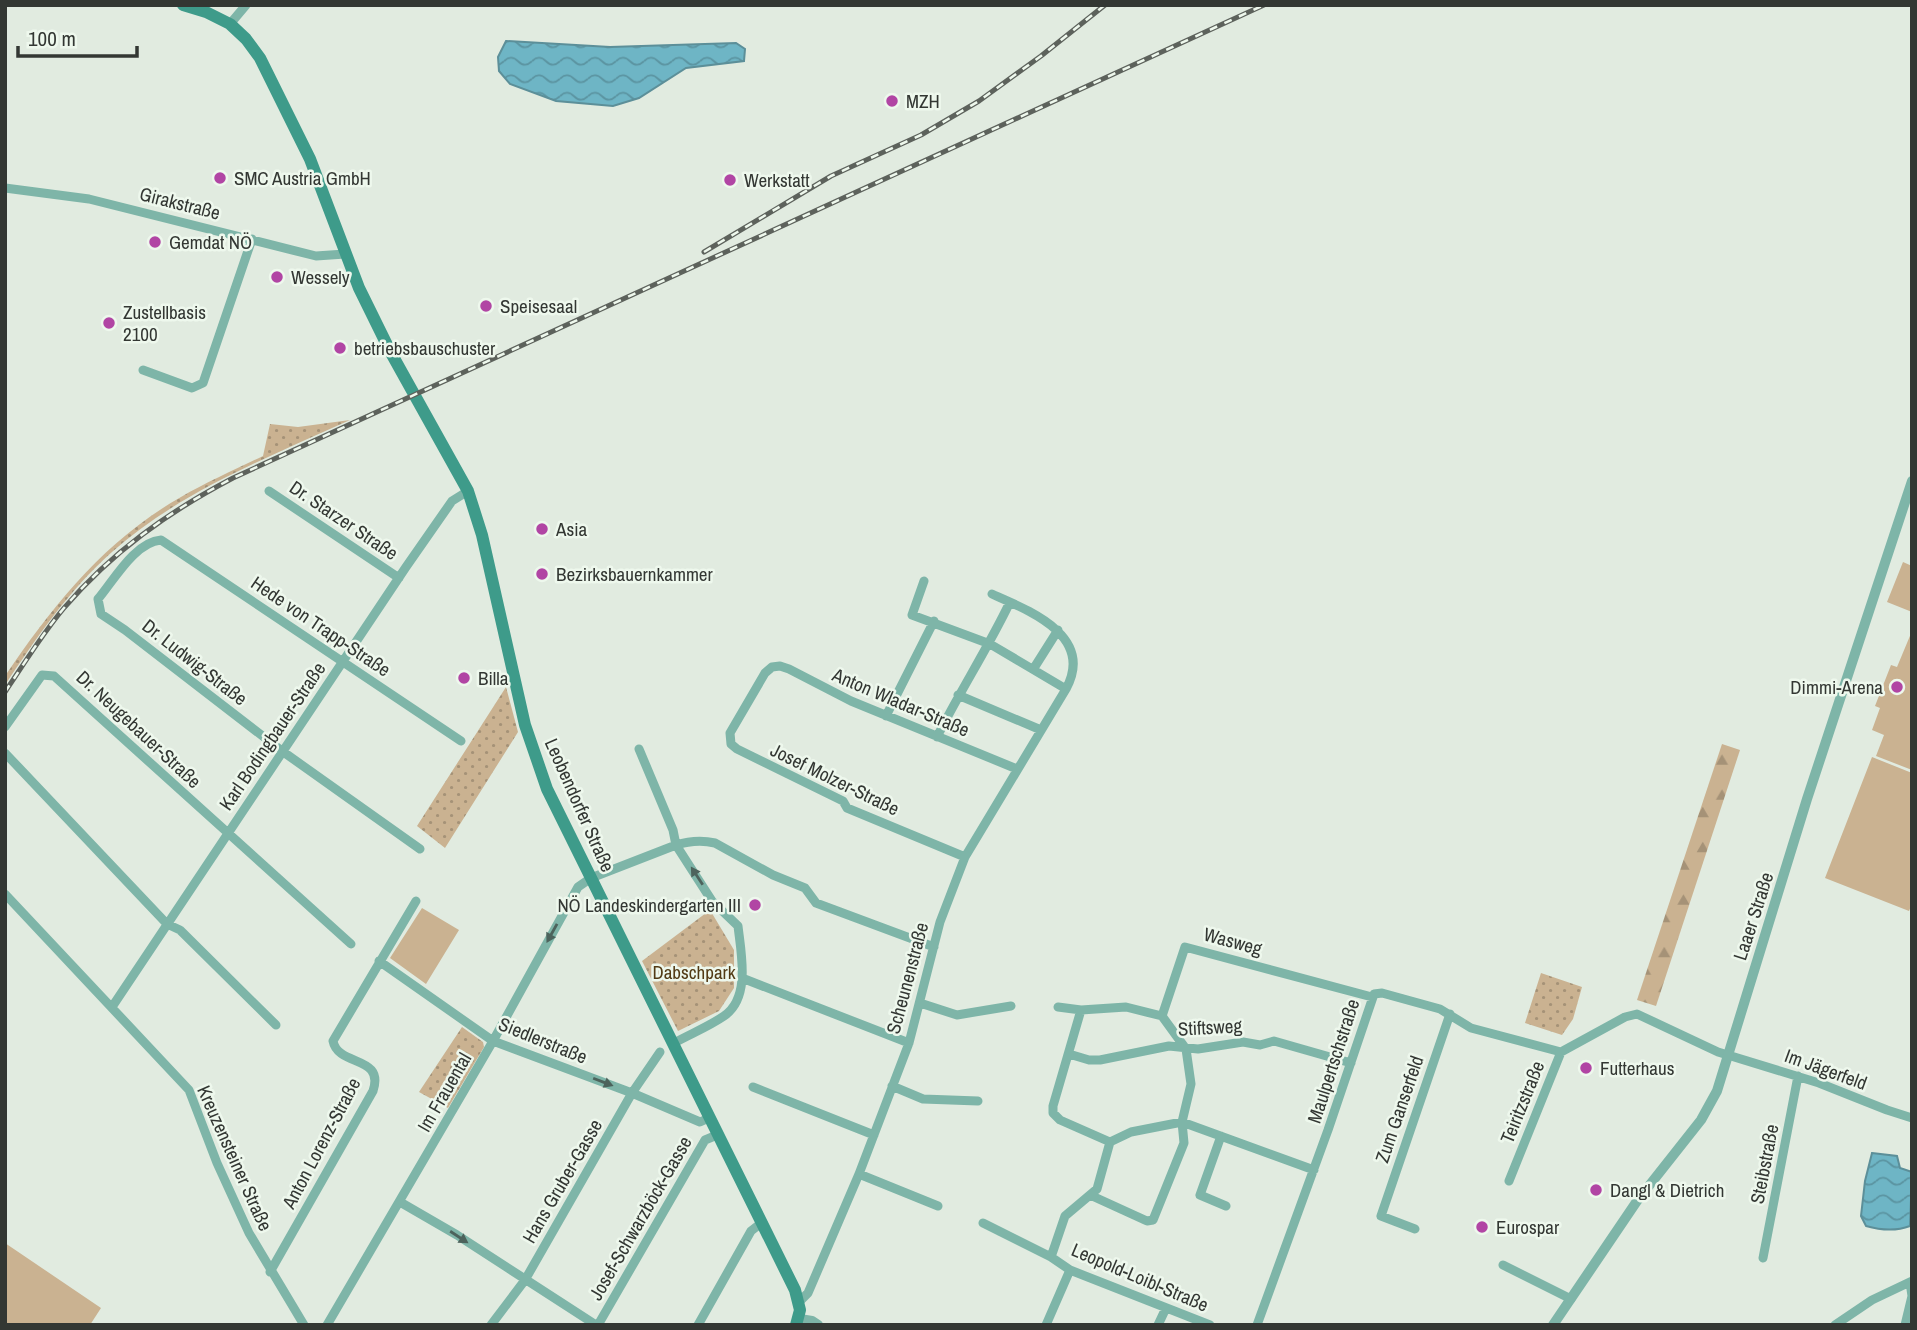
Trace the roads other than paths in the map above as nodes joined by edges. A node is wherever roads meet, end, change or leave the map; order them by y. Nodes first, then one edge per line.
1 (183, 5) edge
2 (246, 5) edge
3 (230, 24) junction
4 (5, 188) edge
5 (252, 239) junction
6 (345, 254) junction
7 (144, 370) dead end
8 (1912, 481) edge
9 (269, 491) dead end
10 (468, 491) junction
11 (161, 540) joint
12 (399, 578) junction
13 (924, 581) dead end
14 (992, 594) dead end
15 (1010, 602) junction
16 (934, 621) junction
17 (1058, 630) junction
18 (990, 644) junction
19 (343, 662) junction
20 (1034, 668) junction
21 (1066, 689) junction
22 (958, 695) junction
23 (886, 716) junction
24 (5, 727) edge
25 (1041, 730) junction
26 (937, 737) junction
27 (461, 741) dead end
28 (731, 744) joint
29 (639, 749) dead end
30 (282, 751) junction
31 (5, 752) edge
32 (1017, 769) junction
33 (228, 835) junction
34 (676, 845) junction
35 (420, 849) dead end
36 (965, 857) junction
37 (591, 878) junction
38 (5, 894) edge
39 (416, 901) dead end
40 (167, 924) junction
41 (351, 944) dead end
42 (934, 947) junction
43 (379, 961) junction
44 (742, 978) junction
45 (1372, 997) junction
46 (920, 1003) junction
47 (1011, 1006) dead end
48 (111, 1007) junction
49 (1058, 1007) dead end
50 (1081, 1010) junction
51 (1450, 1014) junction
52 (1162, 1017) junction
53 (276, 1025) dead end
54 (493, 1041) junction
55 (674, 1042) junction
56 (909, 1043) junction
57 (1186, 1049) junction
58 (660, 1052) dead end
59 (1561, 1052) junction
60 (1069, 1054) junction
61 (1729, 1054) junction
62 (1351, 1063) junction
63 (1798, 1076) junction
64 (892, 1086) junction
65 (754, 1087) dead end
66 (632, 1093) junction
67 (978, 1101) dead end
68 (709, 1118) junction
69 (1912, 1118) edge
70 (1182, 1122) junction
71 (717, 1135) junction
72 (874, 1135) junction
73 (1221, 1136) junction
74 (1110, 1142) junction
75 (1314, 1170) junction
76 (859, 1174) junction
77 (1509, 1181) dead end
78 (1090, 1195) junction
79 (400, 1202) junction
80 (938, 1206) dead end
81 (1226, 1206) dead end
82 (982, 1223) dead end
83 (760, 1224) junction
84 (1415, 1229) dead end
85 (1051, 1256) junction
86 (1763, 1258) dead end
87 (1503, 1265) dead end
88 (1070, 1270) junction
89 (270, 1272) junction
90 (524, 1280) junction
91 (1911, 1281) edge
92 (1571, 1299) junction
93 (799, 1302) junction
94 (1166, 1308) junction
95 (798, 1322) edge
96 (304, 1325) edge
97 (327, 1325) edge
98 (491, 1325) edge
99 (597, 1325) edge
100 (698, 1325) edge
101 (818, 1325) edge
102 (1046, 1325) edge
103 (1158, 1325) edge
104 (1210, 1325) edge
105 (1257, 1325) edge
106 (1553, 1325) edge
107 (1835, 1325) edge
108 (1905, 1325) edge

1 - 3 main road
2 - 3 street
3 - 6 main road, Leobendorfer Straße
4 - 5 street, Girakstraße
5 - 6 street, Girakstraße
5 - 7 street
6 - 10 main road, Leobendorfer Straße
8 - 61 street, Laaer Straße
9 - 12 street, Dr. Starzer Straße
10 - 12 street, Karl Bodingbauer-Straße
10 - 37 main road, Leobendorfer Straße
11 - 19 street, Hede von Trapp-Straße
11 - 30 street, Dr. Ludwig-Straße
12 - 19 street, Karl Bodingbauer-Straße
13 - 16 street
14 - 15 street
15 - 17 street
15 - 18 street
16 - 18 street
16 - 23 street
17 - 20 street
17 - 21 street, Scheunenstraße
18 - 20 street
18 - 22 street
19 - 27 street, Hede von Trapp-Straße
19 - 30 street, Karl Bodingbauer-Straße
20 - 21 street
21 - 25 street, Scheunenstraße
22 - 25 street
22 - 26 street
23 - 26 street, Anton Wladar-Straße
23 - 28 street, Anton Wladar-Straße
24 - 33 street, Dr. Neugebauer-Straße
25 - 32 street, Scheunenstraße
26 - 32 street, Anton Wladar-Straße
28 - 36 street, Josef Molzer-Straße
29 - 34 street
30 - 33 street, Karl Bodingbauer-Straße
30 - 35 street, Dr. Ludwig-Straße
31 - 40 street
32 - 36 street, Scheunenstraße
33 - 40 street, Karl Bodingbauer-Straße
33 - 41 street, Dr. Neugebauer-Straße
34 - 37 street
34 - 42 street
44 -> 34 street
36 - 42 street, Scheunenstraße
37 -> 54 street, Im Frauental
37 - 55 main road, Leobendorfer Straße
38 - 48 street, Kreuzensteiner Straße
39 - 43 street, Anton Lorenz-Straße
40 - 48 street, Karl Bodingbauer-Straße
40 - 53 street
42 - 46 street, Scheunenstraße
43 - 54 street, Siedlerstraße
43 - 89 street, Anton Lorenz-Straße
44 - 55 street
44 - 56 street
45 - 51 street, Maulpertschstraße
45 - 52 street, Wasweg
45 - 62 street, Maulpertschstraße
46 - 47 street
46 - 56 street, Scheunenstraße
48 - 89 street, Kreuzensteiner Straße
49 - 50 street
50 - 52 street
50 - 60 street
51 - 59 street, Maulpertschstraße
51 - 84 street, Zum Ganserfeld
52 - 57 street
54 -> 66 street, Siedlerstraße
54 - 79 street, Im Frauental
55 - 68 main road, Leobendorfer Straße
56 - 64 street, Scheunenstraße
57 - 60 street, Stiftsweg
57 - 62 street, Stiftsweg
57 - 70 street
58 - 66 street, Hans Gruber-Gasse
59 - 61 street, Teiritzstraße
59 - 77 street, Teiritzstraße
60 - 74 street
61 - 63 street, Im Jägerfeld
61 - 92 street, Laaer Straße
62 - 75 street, Maulpertschstraße
63 - 69 street, Im Jägerfeld
63 - 86 street, Steibstraße
64 - 67 street
64 - 72 street, Scheunenstraße
65 - 72 street
66 - 68 street, Siedlerstraße
66 - 90 street, Hans Gruber-Gasse
68 - 71 main road, Leobendorfer Straße
70 - 73 street
70 - 74 street
70 - 78 street
71 - 83 main road, Leobendorfer Straße
71 - 99 street, Josef-Schwarzböck-Gasse
72 - 76 street, Scheunenstraße
73 - 75 street
73 - 81 street
74 - 78 street
75 - 105 street, Maulpertschstraße
76 - 80 street
76 - 93 street, Scheunenstraße
78 - 85 street
79 -> 90 street
79 - 97 street, Im Frauental
82 - 85 street, Leopold-Loibl-Straße
83 - 93 main road, Leobendorfer Straße
83 - 100 street
85 - 88 street, Leopold-Loibl-Straße
87 - 92 street
88 - 94 street, Leopold-Loibl-Straße
88 - 102 street
89 - 96 street, Kreuzensteiner Straße
90 - 98 street, Hans Gruber-Gasse
90 - 99 street
91 - 107 street
91 - 108 street
92 - 106 street, Laaer Straße
93 - 95 main road, Leobendorfer Straße
94 - 103 street
94 - 104 street, Leopold-Loibl-Straße
95 - 101 street

